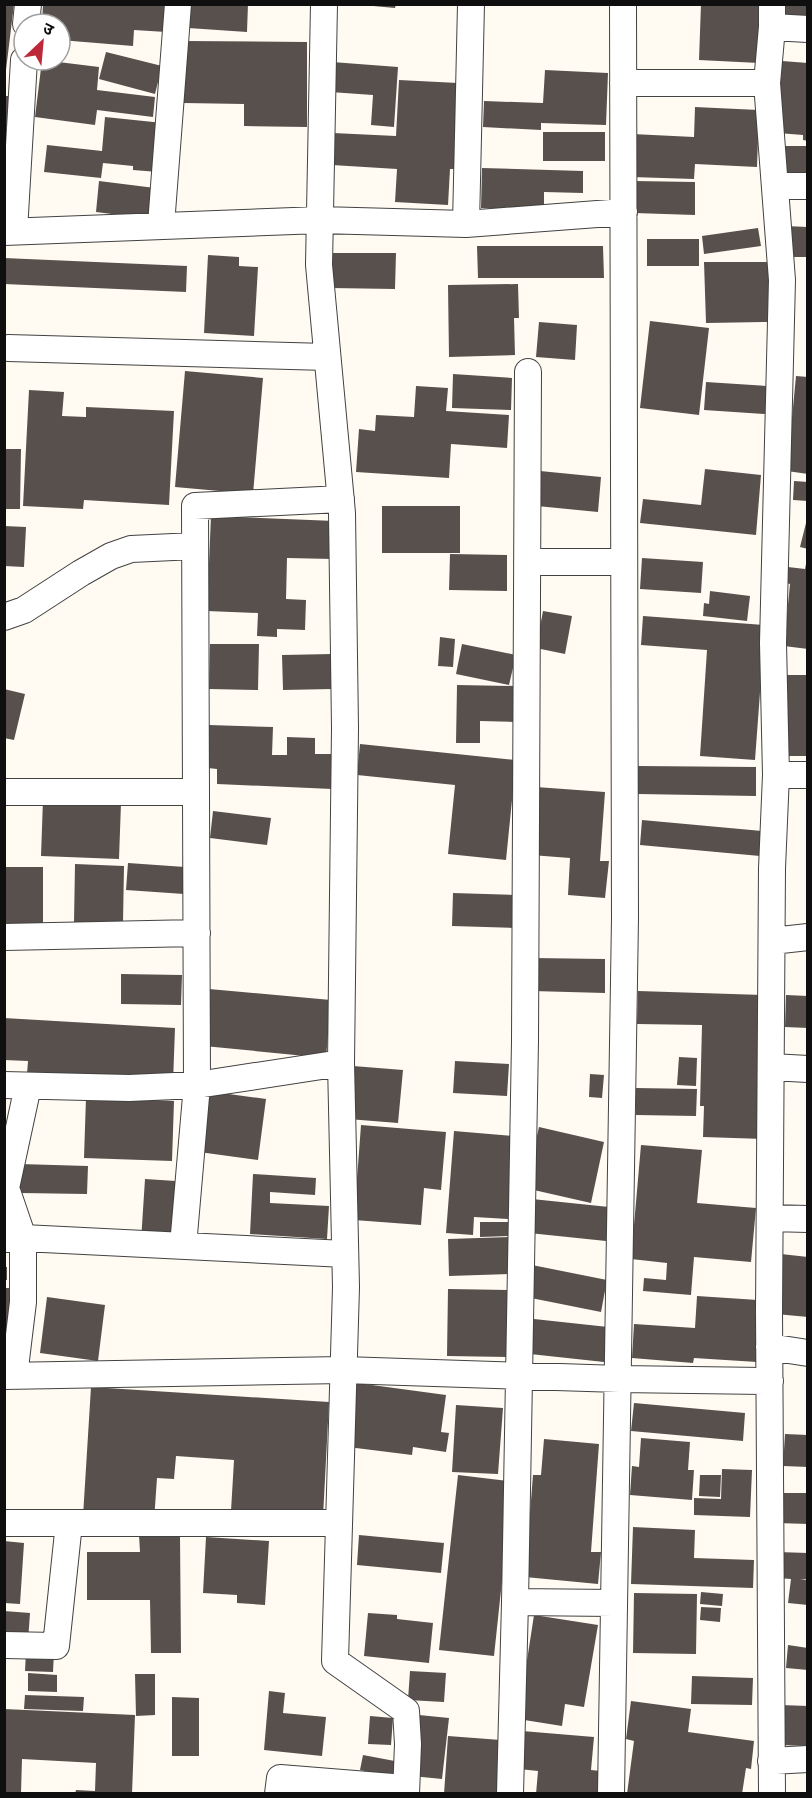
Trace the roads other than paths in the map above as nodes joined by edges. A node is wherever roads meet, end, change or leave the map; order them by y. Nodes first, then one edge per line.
1 (178, 4) edge
2 (324, 4) edge
3 (471, 4) edge
4 (623, 4) edge
5 (772, 16) edge
6 (807, 29) edge
7 (23, 72) edge
8 (623, 83) junction
9 (767, 83) junction
10 (776, 186) junction
11 (807, 186) edge
12 (624, 212) junction
13 (320, 220) junction
14 (466, 224) junction
15 (162, 225) junction
16 (9, 232) edge
17 (8, 348) dead end
18 (327, 357) junction
19 (528, 372) dead end
20 (341, 499) junction
21 (195, 546) junction
22 (527, 562) junction
23 (624, 562) junction
24 (4, 617) edge
25 (776, 775) junction
26 (807, 775) edge
27 (4, 792) edge
28 (196, 792) junction
29 (197, 933) junction
30 (4, 937) edge
31 (807, 938) edge
32 (772, 941) junction
33 (341, 1063) junction
34 (771, 1066) junction
35 (807, 1069) edge
36 (16, 1085) edge
37 (197, 1085) junction
38 (770, 1218) junction
39 (807, 1219) edge
40 (14, 1239) edge
41 (183, 1246) junction
42 (345, 1254) junction
43 (770, 1347) junction
44 (807, 1353) edge
45 (343, 1370) junction
46 (9, 1376) edge
47 (519, 1376) junction
48 (618, 1379) junction
49 (770, 1380) junction
50 (4, 1523) edge
51 (69, 1523) junction
52 (338, 1523) junction
53 (515, 1602) junction
54 (614, 1603) junction
55 (4, 1645) edge
56 (807, 1760) edge
57 (771, 1761) junction
58 (406, 1791) edge
59 (278, 1794) edge
60 (510, 1794) edge
61 (611, 1794) edge
62 (772, 1794) edge

1 - 15 street
2 - 13 street
3 - 14 street
4 - 8 street
5 - 6 street
5 - 9 street
7 - 16 street
8 - 9 street
8 - 12 street
9 - 10 street
10 - 11 street
10 - 25 street
12 - 14 street
12 - 23 street
13 - 14 street
13 - 15 street
13 - 18 street
15 - 16 street
17 - 18 street
18 - 20 street
19 - 22 street
20 - 21 street
20 - 33 street
21 - 24 street
21 - 28 street
22 - 23 street
22 - 47 street
23 - 48 street
25 - 26 street
25 - 32 street
27 - 28 street
28 - 29 street
29 - 30 street
29 - 37 street
31 - 32 street
32 - 34 street
33 - 37 street
33 - 42 street
34 - 35 street
34 - 38 street
36 - 37 street
36 - 40 street
37 - 41 street
38 - 39 street
38 - 43 street
40 - 41 street
40 - 46 street
41 - 42 street
42 - 45 street
43 - 44 street
43 - 49 street
45 - 46 street
45 - 47 street
45 - 52 street
47 - 48 street
47 - 53 street
48 - 49 street
48 - 54 street
49 - 57 street
50 - 51 street
51 - 52 street
51 - 55 street
52 - 58 street
53 - 54 street
53 - 60 street
54 - 61 street
56 - 57 street
57 - 62 street
58 - 59 street

